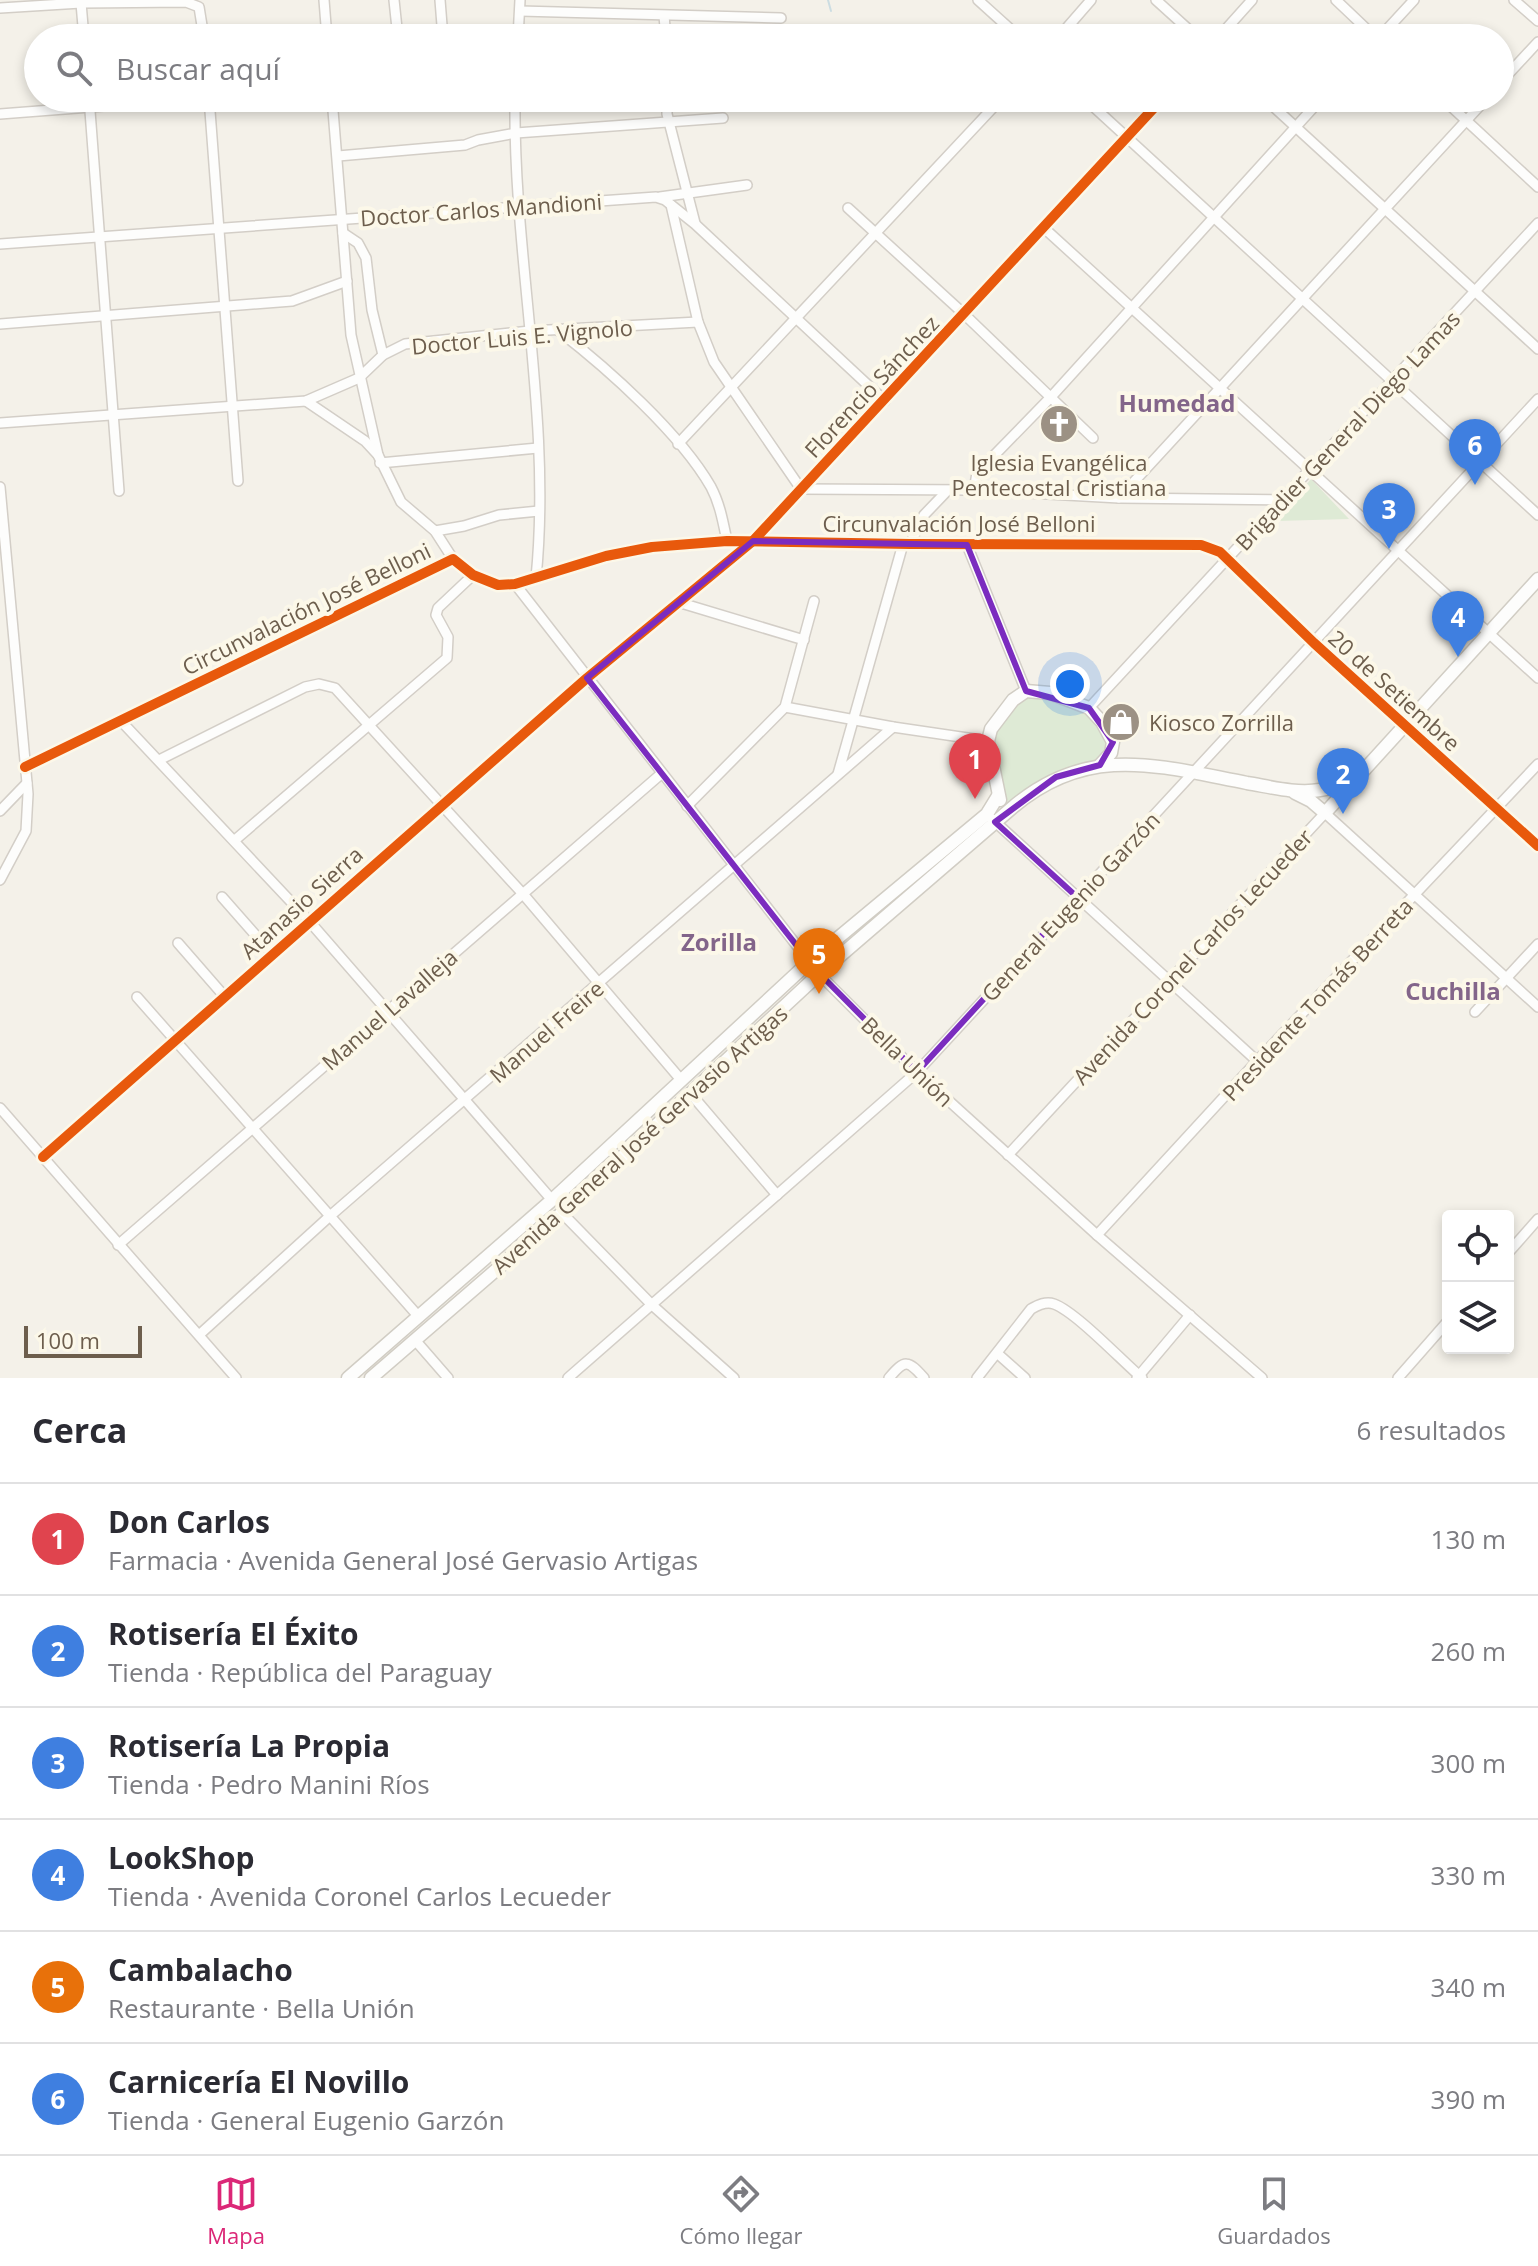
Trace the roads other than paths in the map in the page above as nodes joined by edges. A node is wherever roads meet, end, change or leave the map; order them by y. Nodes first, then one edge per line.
1 (324, 0) edge
2 (394, 0) edge
3 (440, 0) edge
4 (978, 0) edge
5 (1091, 0) edge
6 (1156, 0) edge
7 (1252, 0) edge
8 (1336, 0) edge
9 (1414, 0) edge
10 (1514, 0) edge
11 (81, 3) junction
12 (520, 5) edge
13 (0, 8) edge
14 (664, 16) junction
15 (781, 18) dead end
16 (1538, 21) edge
17 (83, 24) edge
18 (202, 24) edge
19 (326, 24) edge
20 (397, 24) edge
21 (442, 24) edge
22 (665, 24) edge
23 (1005, 24) edge
24 (1070, 24) edge
25 (1183, 24) edge
26 (1231, 24) edge
27 (1363, 24) edge
28 (1391, 24) edge
29 (1538, 42) edge
30 (1514, 68) edge
31 (24, 111) edge
32 (90, 112) edge
33 (209, 112) edge
34 (333, 112) edge
35 (515, 112) edge
36 (668, 112) edge
37 (989, 112) edge
38 (1099, 112) edge
39 (1150, 112) edge
40 (1280, 112) edge
41 (1308, 112) edge
42 (1457, 112) edge
43 (1474, 112) edge
44 (0, 114) edge
45 (723, 118) dead end
46 (1466, 120) junction
47 (669, 121) junction
48 (1295, 126) junction
49 (516, 133) junction
50 (1126, 138) junction
51 (338, 156) junction
52 (747, 185) dead end
53 (1538, 187) edge
54 (687, 193) junction
55 (656, 197) junction
56 (671, 205) junction
57 (520, 206) junction
58 (848, 208) dead end
59 (1385, 209) junction
60 (1215, 218) junction
61 (342, 219) junction
62 (1538, 223) edge
63 (695, 224) junction
64 (220, 228) junction
65 (1044, 228) junction
66 (874, 232) junction
67 (343, 233) junction
68 (99, 236) junction
69 (0, 244) edge
70 (347, 281) junction
71 (1475, 291) junction
72 (1302, 299) junction
73 (225, 307) junction
74 (1132, 309) junction
75 (964, 314) junction
76 (105, 316) junction
77 (796, 316) junction
78 (698, 322) junction
79 (0, 324) edge
80 (530, 331) junction
81 (559, 331) junction
82 (1538, 349) edge
83 (383, 355) junction
84 (359, 378) junction
85 (1392, 382) junction
86 (732, 387) junction
87 (1219, 389) junction
88 (1051, 397) junction
89 (1538, 399) edge
90 (306, 401) junction
91 (885, 401) junction
92 (232, 405) junction
93 (112, 414) junction
94 (0, 423) edge
95 (1093, 438) dead end
96 (678, 444) junction
97 (538, 448) junction
98 (379, 459) junction
99 (1480, 462) junction
100 (1310, 471) junction
101 (238, 481) dead end
102 (0, 487) edge
103 (801, 489) junction
104 (974, 490) junction
105 (119, 491) dead end
106 (947, 491) junction
107 (1119, 498) junction
108 (1283, 500) junction
109 (539, 511) junction
110 (1538, 515) edge
111 (2, 519) edge
112 (435, 531) junction
113 (727, 541) junction
114 (753, 541) junction
115 (906, 544) junction
116 (967, 545) junction
117 (1398, 552) junction
118 (453, 559) junction
119 (1228, 560) junction
120 (473, 575) junction
121 (536, 578) junction
122 (1538, 579) edge
123 (515, 584) junction
124 (814, 601) dead end
125 (681, 603) junction
126 (1489, 634) junction
127 (804, 640) junction
128 (1314, 643) junction
129 (587, 678) junction
130 (1538, 678) edge
131 (1026, 691) junction
132 (785, 707) junction
133 (1089, 708) junction
134 (853, 720) junction
135 (121, 721) junction
136 (369, 725) junction
137 (1405, 725) junction
138 (893, 727) junction
139 (988, 741) junction
140 (1113, 742) junction
141 (159, 760) junction
142 (1538, 764) edge
143 (1100, 765) junction
144 (1136, 765) junction
145 (25, 767) junction
146 (1195, 773) junction
147 (661, 774) junction
148 (838, 774) junction
149 (1355, 778) junction
150 (27, 788) junction
151 (1290, 791) junction
152 (998, 796) junction
153 (442, 804) junction
154 (687, 806) junction
155 (1013, 807) junction
156 (1496, 809) junction
157 (0, 811) edge
158 (1325, 813) junction
159 (992, 819) junction
160 (235, 840) junction
161 (1538, 846) edge
162 (733, 867) junction
163 (0, 880) edge
164 (523, 894) junction
165 (1415, 894) junction
166 (222, 897) dead end
167 (1077, 897) junction
168 (310, 922) junction
169 (178, 943) dead end
170 (1538, 944) edge
171 (273, 955) junction
172 (809, 962) junction
173 (819, 974) junction
174 (1507, 978) junction
175 (1170, 980) junction
176 (599, 984) junction
177 (137, 997) dead end
178 (225, 997) junction
179 (1538, 1007) edge
180 (388, 1010) junction
181 (1475, 1012) dead end
182 (175, 1040) junction
183 (1257, 1061) junction
184 (917, 1072) junction
185 (682, 1081) junction
186 (691, 1094) junction
187 (466, 1100) junction
188 (0, 1108) edge
189 (251, 1128) junction
190 (1008, 1155) junction
191 (43, 1157) junction
192 (777, 1195) junction
193 (552, 1200) junction
194 (562, 1213) junction
195 (330, 1216) junction
196 (1538, 1219) edge
197 (1097, 1235) junction
198 (118, 1245) junction
199 (1514, 1246) edge
200 (652, 1305) junction
201 (1190, 1315) junction
202 (419, 1317) junction
203 (1442, 1328) edge
204 (199, 1335) junction
205 (415, 1340) junction
206 (998, 1354) junction
207 (1139, 1377) edge
208 (236, 1378) edge
209 (348, 1378) edge
210 (371, 1378) edge
211 (448, 1378) edge
212 (568, 1378) edge
213 (734, 1378) edge
214 (889, 1378) edge
215 (924, 1378) edge
216 (977, 1378) edge
217 (1025, 1378) edge
218 (1262, 1378) edge
219 (1398, 1378) edge

1 - 19 street
2 - 20 street
3 - 21 street
4 - 23 street
5 - 24 street
6 - 25 street
7 - 26 street
8 - 27 street
9 - 28 street
10 - 16 street
11 - 13 street
11 - 17 street
11 - 18 street
12 - 14 street
14 - 15 street
14 - 22 street
29 - 30 street
31 - 44 street
32 - 68 street
33 - 64 street
34 - 51 street
35 - 49 street
36 - 47 street
37 - 66 street
38 - 50 street
39 - 50 street, Florencio Sánchez
40 - 48 street
41 - 48 street
42 - 46 street
43 - 46 street
45 - 47 street
46 - 53 street
46 - 59 street
47 - 49 street
47 - 54 street
48 - 59 street
48 - 60 street
49 - 51 street
49 - 57 street
50 - 60 street
50 - 65 street, Florencio Sánchez
51 - 61 street
52 - 54 street, Doctor Carlos Mandioni
54 - 55 street, Doctor Carlos Mandioni
54 - 63 street
55 - 56 street
55 - 57 street, Doctor Carlos Mandioni
56 - 63 street
56 - 78 street
57 - 61 street, Doctor Carlos Mandioni
57 - 80 street
58 - 66 street
59 - 71 street
59 - 72 street
60 - 72 street
60 - 74 street
61 - 64 street, Doctor Carlos Mandioni
61 - 67 street
62 - 71 street, Brigadier General Diego Lamas
63 - 77 street
64 - 68 street, Doctor Carlos Mandioni
64 - 73 street
65 - 74 street
65 - 75 street, Florencio Sánchez
66 - 75 street
66 - 77 street
67 - 70 street
67 - 83 street
68 - 69 street, Doctor Carlos Mandioni
68 - 76 street
70 - 73 street
70 - 84 street
71 - 82 street
71 - 85 street, Brigadier General Diego Lamas
72 - 85 street
72 - 87 street
73 - 76 street
73 - 92 street
74 - 87 street
74 - 88 street
75 - 88 street
75 - 91 street, Florencio Sánchez
76 - 79 street
76 - 93 street
77 - 86 street
77 - 91 street
78 - 81 street, Doctor Luis E. Vignolo
78 - 86 street
80 - 81 street, Doctor Luis E. Vignolo
80 - 83 street, Doctor Luis E. Vignolo
80 - 97 street
81 - 96 street
83 - 84 street, Doctor Luis E. Vignolo
84 - 90 street, Doctor Luis E. Vignolo
84 - 98 street
85 - 99 street
85 - 100 street, Brigadier General Diego Lamas
86 - 96 street
86 - 103 street
87 - 100 street
87 - 107 street
88 - 95 street
88 - 104 street
89 - 99 street, General Eugenio Garzón
90 - 92 street, Doctor Luis E. Vignolo
90 - 98 street
91 - 103 street, Florencio Sánchez
92 - 93 street, Doctor Luis E. Vignolo
92 - 101 street
93 - 94 street, Doctor Luis E. Vignolo
93 - 105 street
96 - 113 street
97 - 98 street
97 - 109 street
98 - 112 street
99 - 110 street
99 - 117 street, General Eugenio Garzón
100 - 108 street, Brigadier General Diego Lamas
100 - 117 street
102 - 111 street
103 - 106 street, Circunvalación José Belloni
103 - 114 street, Florencio Sánchez
104 - 106 street, Circunvalación José Belloni
104 - 107 street, Circunvalación José Belloni
106 - 115 street
107 - 108 street, Circunvalación José Belloni
108 - 119 street, Brigadier General Diego Lamas
109 - 112 street
109 - 121 street
111 - 145 street
112 - 118 street
113 - 114 street, Circunvalación José Belloni
113 - 121 street, Circunvalación José Belloni
114 - 115 street, Circunvalación José Belloni
114 - 125 street, Florencio Sánchez
115 - 116 street, Circunvalación José Belloni
115 - 134 street
116 - 119 street, Circunvalación José Belloni
116 - 131 street
117 - 126 street
117 - 128 street, General Eugenio Garzón
118 - 120 street, Circunvalación José Belloni
118 - 135 street, Circunvalación José Belloni
119 - 128 street, 20 de Setiembre
119 - 133 street, Brigadier General Diego Lamas
120 - 123 street, Circunvalación José Belloni
120 - 136 street
121 - 123 street, Circunvalación José Belloni
122 - 126 main road, Avenida Coronel Carlos Lecueder
123 - 129 street, Bella Unión
124 - 127 street
125 - 127 street
125 - 129 street, Florencio Sánchez
126 - 130 street
126 - 137 main road, Avenida Coronel Carlos Lecueder
127 - 132 street
128 - 137 street, 20 de Setiembre
128 - 146 street, General Eugenio Garzón
129 - 147 street, Bella Unión
129 - 153 street, Atanasio Sierra
131 - 133 main road
131 - 139 main road
132 - 134 street
132 - 154 street
133 - 140 main road
134 - 138 street
134 - 148 street
135 - 141 street
135 - 145 street, Circunvalación José Belloni
136 - 141 street
136 - 153 street
136 - 160 street
137 - 149 main road, Avenida Coronel Carlos Lecueder
137 - 156 street, 20 de Setiembre
138 - 139 street
138 - 148 street, Manuel Freire
139 - 152 main road
140 - 143 main road
140 - 144 main road
141 - 160 street
142 - 156 street, Presidente Tomás Berreta
143 - 144 main road, Avenida General José Gervasio Artigas
143 - 155 main road, Avenida General José Gervasio Artigas
144 - 146 main road, Avenida General José Gervasio Artigas
145 - 150 street
146 - 151 main road, Avenida General José Gervasio Artigas
146 - 167 street, General Eugenio Garzón
147 - 154 street, Bella Unión
147 - 164 street, Manuel Lavalleja
148 - 162 street, Manuel Freire
149 - 151 main road
149 - 158 main road, Avenida Coronel Carlos Lecueder
150 - 157 street
150 - 163 street
151 - 158 main road
152 - 155 main road
152 - 159 main road, Avenida General José Gervasio Artigas
153 - 164 street
153 - 168 street, Atanasio Sierra
154 - 162 street, Bella Unión
155 - 159 main road, Avenida General José Gervasio Artigas
156 - 161 street, 20 de Setiembre
156 - 165 street, Presidente Tomás Berreta
158 - 165 street
158 - 175 street, Avenida Coronel Carlos Lecueder
159 - 167 street
159 - 172 main road, Avenida General José Gervasio Artigas
159 - 173 main road, Avenida General José Gervasio Artigas
160 - 168 street
162 - 172 street, Bella Unión
162 - 176 street, Manuel Freire
164 - 176 street
164 - 180 street, Manuel Lavalleja
165 - 174 street
165 - 183 street, Presidente Tomás Berreta
166 - 171 street
167 - 175 street
167 - 184 street, General Eugenio Garzón
168 - 171 street, Atanasio Sierra
168 - 180 street
169 - 178 street
170 - 174 street
171 - 178 street, Atanasio Sierra
172 - 173 street, Bella Unión
172 - 185 main road, Avenida General José Gervasio Artigas
173 - 184 street, Bella Unión
173 - 186 main road, Avenida General José Gervasio Artigas
174 - 179 street
174 - 181 street
175 - 183 street
175 - 190 street, Avenida Coronel Carlos Lecueder
176 - 185 street
176 - 187 street, Manuel Freire
177 - 182 street
178 - 182 street, Atanasio Sierra
180 - 187 street
180 - 189 street, Manuel Lavalleja
182 - 189 street
182 - 191 street, Atanasio Sierra
183 - 197 street, Presidente Tomás Berreta
184 - 190 street, Bella Unión
184 - 192 street, General Eugenio Garzón
185 - 193 main road, Avenida General José Gervasio Artigas
186 - 192 street
186 - 194 main road, Avenida General José Gervasio Artigas
187 - 193 street
187 - 195 street, Manuel Freire
188 - 191 street
189 - 195 street
189 - 198 street, Manuel Lavalleja
190 - 197 street, Bella Unión
191 - 198 street
192 - 200 street, General Eugenio Garzón
193 - 202 main road, Avenida General José Gervasio Artigas
194 - 200 street
194 - 205 main road, Avenida General José Gervasio Artigas
195 - 202 street
195 - 204 street, Manuel Freire
196 - 199 street
197 - 201 street, Bella Unión
198 - 204 street
200 - 212 street, General Eugenio Garzón
200 - 213 street
201 - 207 street
201 - 218 street, Bella Unión
202 - 209 main road, Avenida General José Gervasio Artigas
203 - 219 street
204 - 208 street
205 - 210 main road, Avenida General José Gervasio Artigas
205 - 211 street
206 - 207 street
206 - 216 street
206 - 217 street
214 - 215 street

